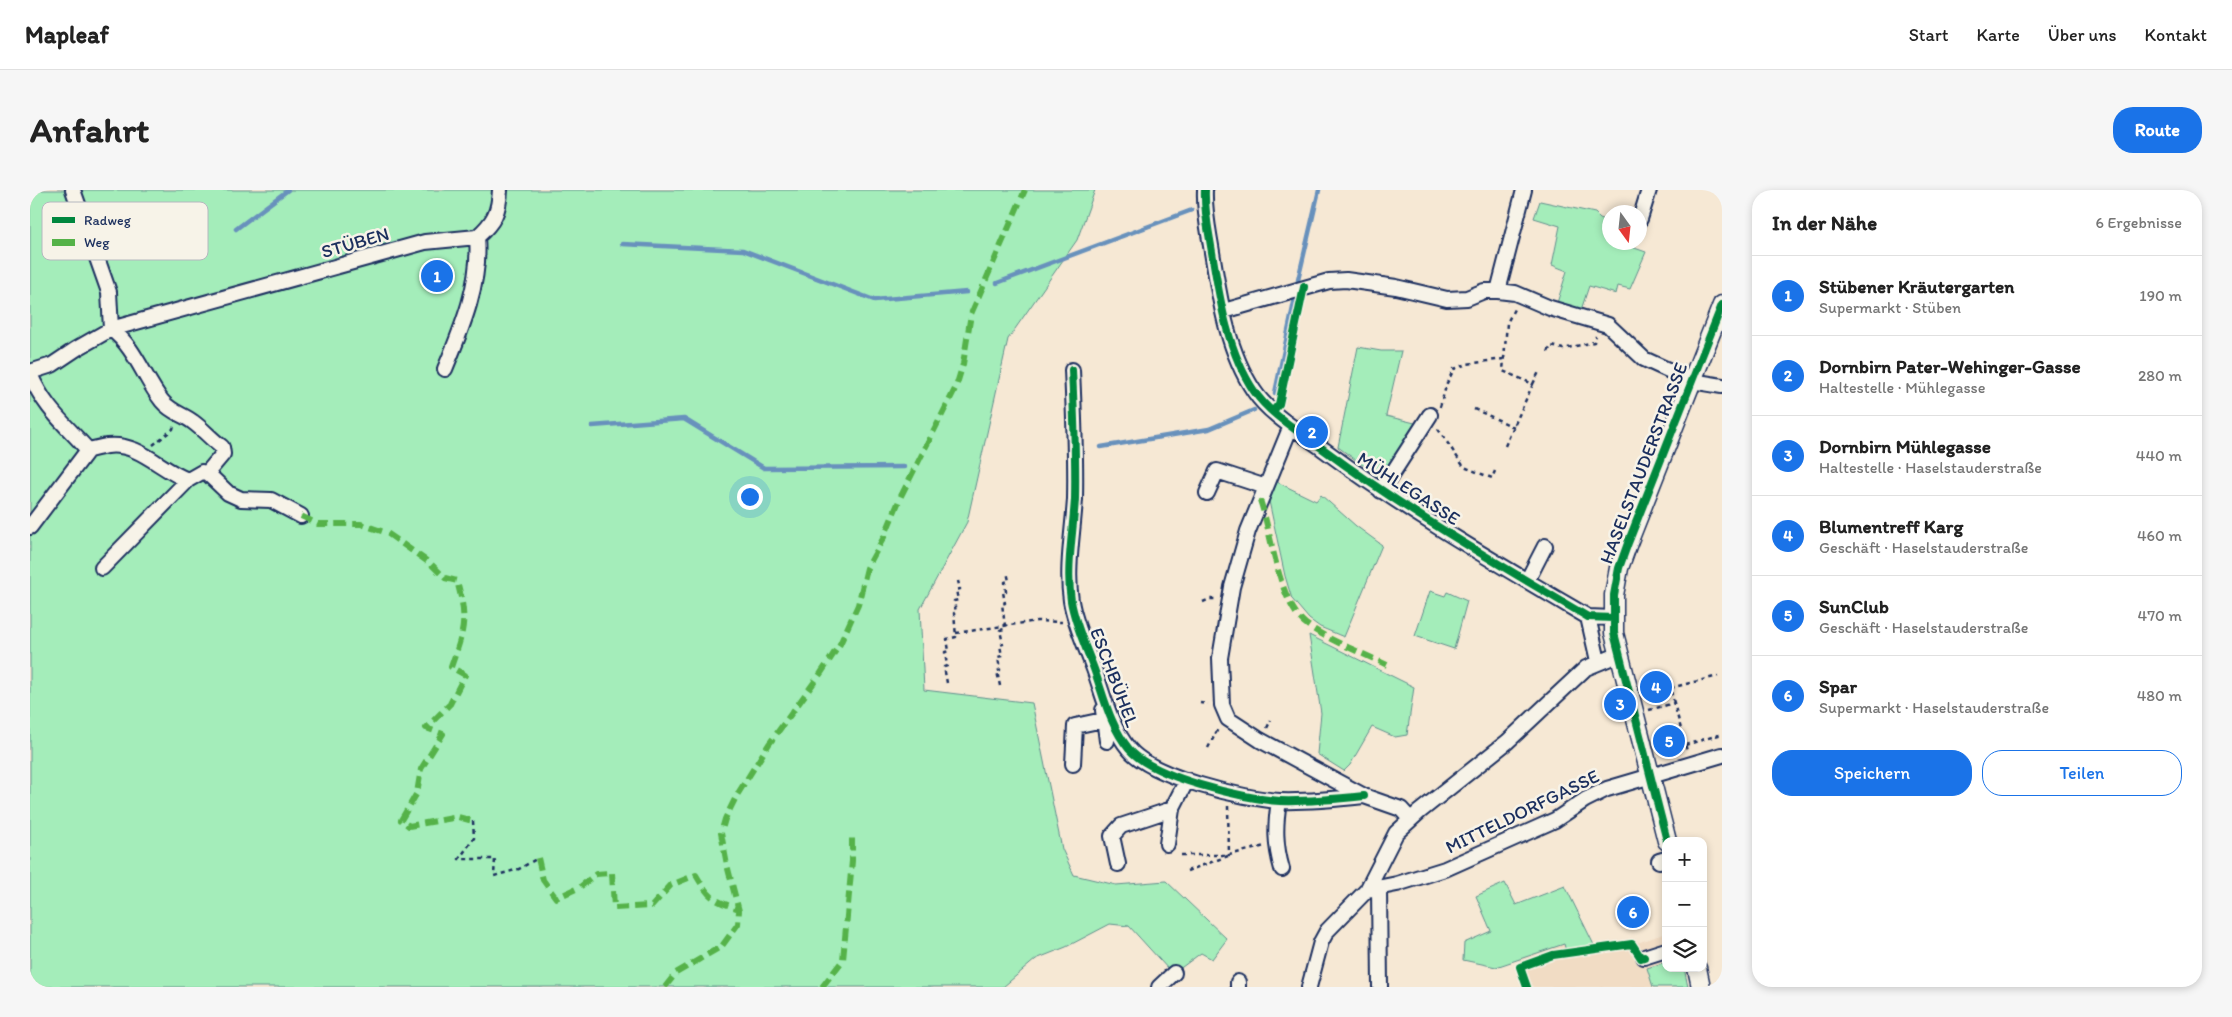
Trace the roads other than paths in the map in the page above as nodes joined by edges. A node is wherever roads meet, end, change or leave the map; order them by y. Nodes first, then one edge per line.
1 (73, 190) edge
2 (500, 190) edge
3 (1204, 190) edge
4 (1524, 190) edge
5 (1649, 190) edge
6 (77, 202) edge
7 (1644, 205) edge
8 (478, 237) junction
9 (98, 260) edge
10 (1498, 290) junction
11 (1722, 305) edge
12 (1224, 311) junction
13 (111, 329) junction
14 (445, 369) dead end
15 (1072, 370) dead end
16 (30, 373) edge
17 (1692, 381) junction
18 (1722, 386) edge
19 (1435, 417) road end
20 (1291, 426) junction
21 (88, 450) junction
22 (207, 473) junction
23 (188, 480) junction
24 (1266, 487) junction
25 (1381, 491) junction
26 (1207, 494) dead end
27 (301, 516) dead end
28 (30, 527) edge
29 (1545, 546) dead end
30 (102, 568) dead end
31 (1527, 581) junction
32 (1588, 618) junction
33 (1614, 618) junction
34 (1620, 654) junction
35 (1598, 661) junction
36 (1090, 681) dead end
37 (1105, 702) junction
38 (1098, 720) junction
39 (1107, 742) dead end
40 (1722, 755) edge
41 (1073, 764) dead end
42 (1652, 775) junction
43 (1188, 780) junction
44 (1364, 796) junction
45 (1279, 801) junction
46 (1172, 809) junction
47 (1410, 819) junction
48 (1666, 837) edge
49 (1167, 844) dead end
50 (1118, 864) dead end
51 (1282, 869) dead end
52 (1373, 889) junction
53 (1662, 951) edge
54 (1644, 957) dead end
55 (1698, 972) edge
56 (1174, 973) dead end
57 (1159, 987) edge
58 (1309, 987) edge
59 (1380, 987) edge
60 (1701, 987) edge

1 - 6 street
2 - 8 street
3 - 12 street, MÜHLEGASSE
4 - 10 street
5 - 7 street
8 - 13 street, STÜBEN
8 - 14 street
9 - 13 street
10 - 12 street
10 - 17 street
11 - 17 main road, HASELSTAUDERSTRASSE
12 - 20 street, MÜHLEGASSE
13 - 16 street, STÜBEN
13 - 22 street
15 - 37 street, ESCHBÜHEL
16 - 21 street, STÜBEN
17 - 18 street
17 - 33 main road, HASELSTAUDERSTRASSE
19 - 25 street
20 - 24 street
20 - 25 street, MÜHLEGASSE
21 - 23 street
21 - 28 street
22 - 23 street
22 - 27 street
23 - 30 street
24 - 26 street
24 - 44 street
25 - 31 street, MÜHLEGASSE
29 - 31 street
31 - 32 street, MÜHLEGASSE
32 - 33 street
32 - 35 street
33 - 34 main road, HASELSTAUDERSTRASSE
34 - 35 street
34 - 42 main road, HASELSTAUDERSTRASSE
35 - 47 street
36 - 38 street
37 - 38 street
37 - 43 street, ESCHBÜHEL
38 - 39 street
38 - 41 street
40 - 42 street, MITTELDORFGASSE
42 - 48 main road, HASELSTAUDERSTRASSE
42 - 52 street, MITTELDORFGASSE
43 - 45 street, ESCHBÜHEL
43 - 46 street
44 - 45 street, ESCHBÜHEL
44 - 47 street
45 - 51 street
46 - 49 street
46 - 50 street
47 - 52 street
52 - 58 street
52 - 59 street
53 - 54 street
55 - 60 main road
56 - 57 street

